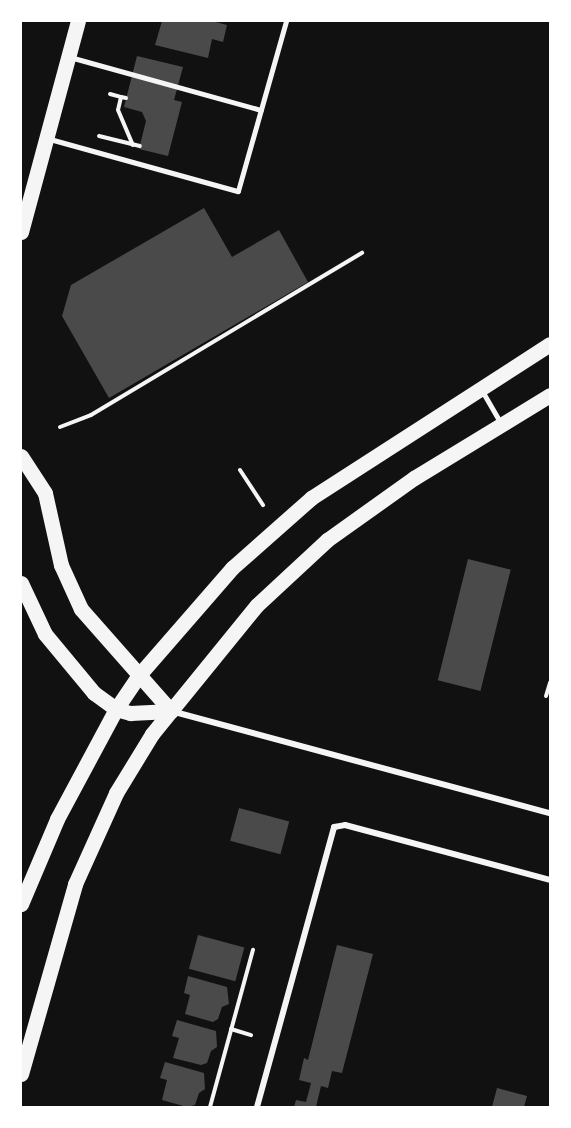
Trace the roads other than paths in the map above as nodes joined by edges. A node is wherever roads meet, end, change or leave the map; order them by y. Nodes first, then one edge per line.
1 (78, 21) edge
2 (286, 21) edge
3 (68, 57) junction
4 (261, 110) junction
5 (46, 138) junction
6 (21, 232) edge
7 (550, 344) edge
8 (482, 390) junction
9 (550, 394) edge
10 (503, 425) junction
11 (21, 456) edge
12 (21, 583) edge
13 (139, 675) junction
14 (116, 709) junction
15 (171, 711) junction
16 (550, 813) edge
17 (550, 880) edge
18 (21, 904) edge
19 (21, 1074) edge
20 (257, 1107) edge

1 - 3 main road
2 - 4 lane
3 - 4 lane
3 - 5 main road
4 - 5 lane
5 - 6 main road
7 - 8 main road
8 - 10 lane
8 - 13 main road
9 - 10 main road
10 - 15 main road
11 - 13 main road
12 - 14 main road
13 - 14 main road
13 - 15 main road
14 - 15 main road
14 - 18 main road
15 - 16 street
15 - 19 main road
17 - 20 street

